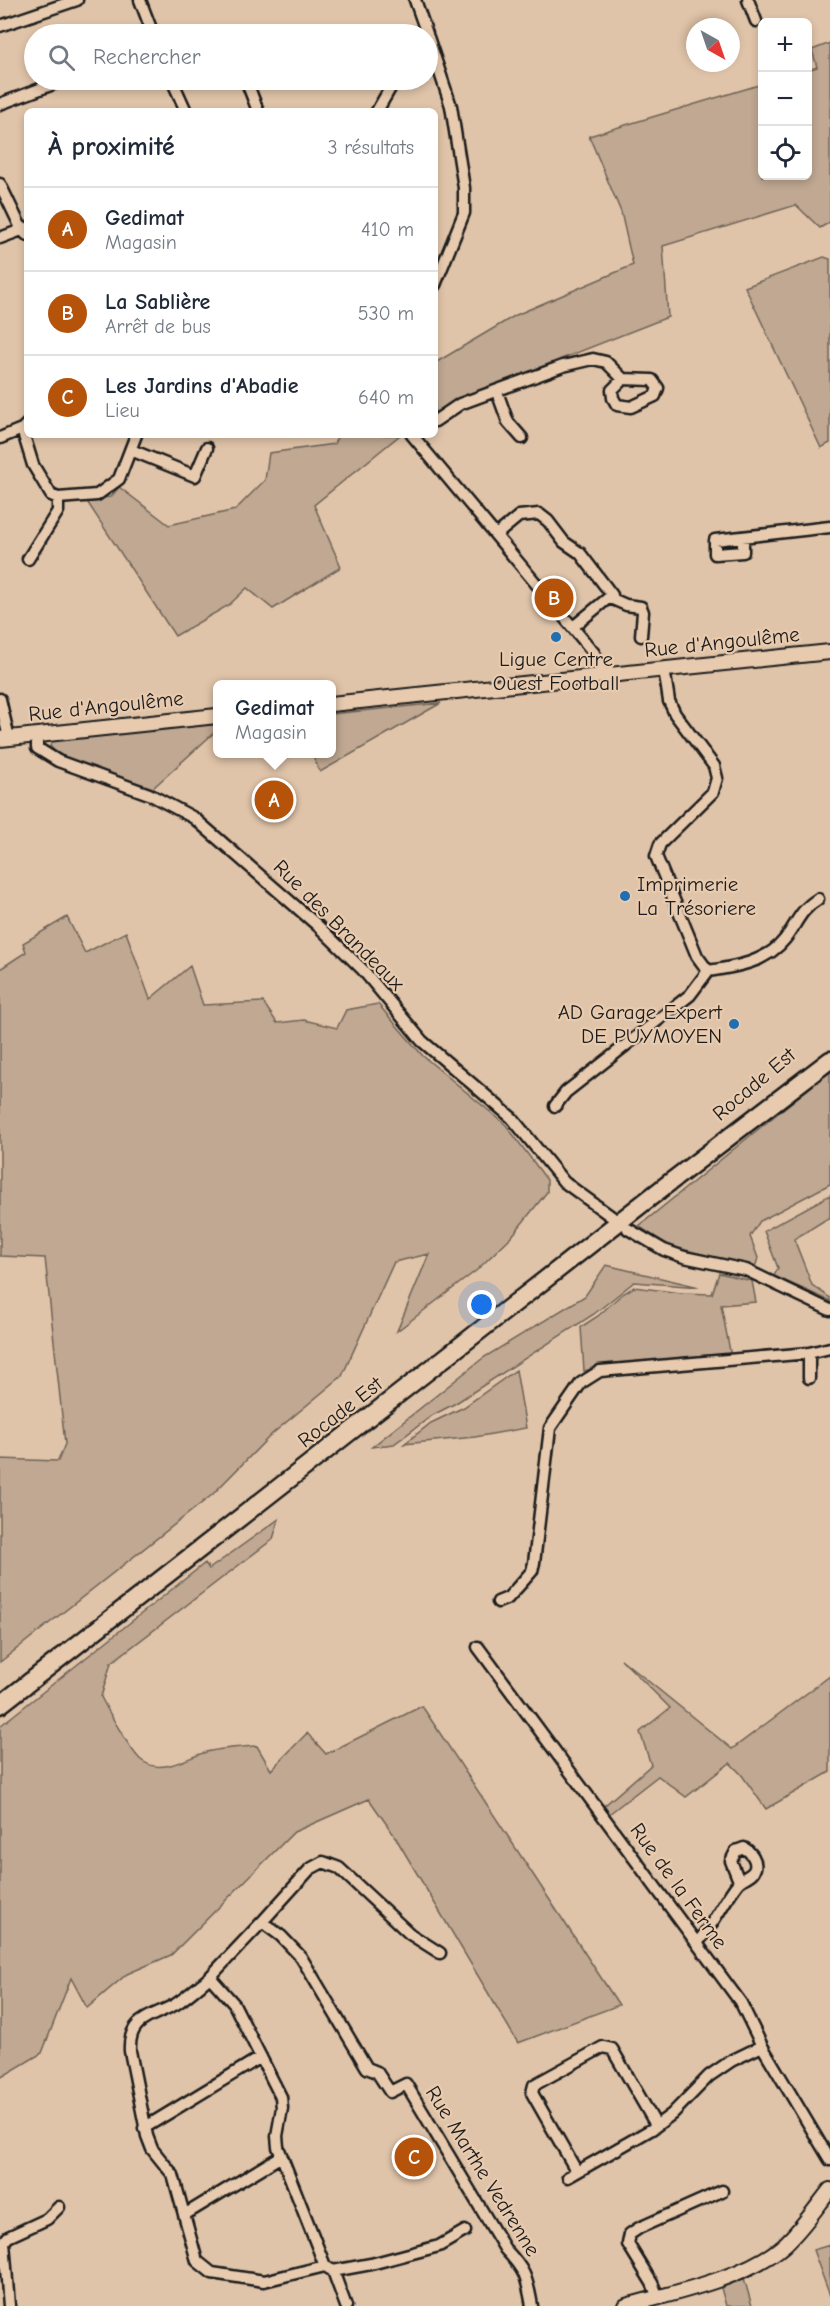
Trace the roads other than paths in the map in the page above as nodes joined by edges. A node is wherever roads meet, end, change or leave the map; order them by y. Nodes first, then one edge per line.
1 (76, 0) edge
2 (140, 0) edge
3 (415, 0) edge
4 (748, 0) edge
5 (756, 21) dead end
6 (149, 24) edge
7 (423, 24) edge
8 (0, 26) edge
9 (438, 67) edge
10 (37, 90) edge
11 (177, 90) edge
12 (250, 90) edge
13 (386, 90) edge
14 (0, 104) edge
15 (185, 108) edge
16 (257, 108) edge
17 (378, 108) edge
18 (0, 183) edge
19 (24, 229) edge
20 (24, 231) edge
21 (0, 238) edge
22 (438, 278) edge
23 (622, 379) dead end
24 (497, 392) junction
25 (438, 419) edge
26 (24, 426) edge
27 (0, 438) edge
28 (27, 438) edge
29 (135, 438) edge
30 (417, 438) edge
31 (522, 438) dead end
32 (207, 448) dead end
33 (131, 450) junction
34 (58, 498) junction
35 (830, 528) edge
36 (496, 536) junction
37 (742, 537) dead end
38 (28, 559) dead end
39 (610, 598) junction
40 (573, 627) junction
41 (641, 636) dead end
42 (830, 652) edge
43 (664, 669) junction
44 (601, 675) junction
45 (0, 699) edge
46 (336, 703) edge
47 (213, 716) edge
48 (36, 735) junction
49 (4, 738) edge
50 (818, 899) dead end
51 (708, 971) junction
52 (830, 1049) edge
53 (830, 1060) edge
54 (555, 1106) dead end
55 (707, 1153) junction
56 (612, 1217) dead end
57 (628, 1229) dead end
58 (830, 1310) edge
59 (830, 1348) edge
60 (809, 1353) junction
61 (809, 1378) dead end
62 (498, 1602) dead end
63 (478, 1647) dead end
64 (0, 1705) edge
65 (739, 1881) dead end
66 (262, 1922) junction
67 (697, 1943) junction
68 (440, 1953) dead end
69 (210, 1977) junction
70 (762, 2046) junction
71 (261, 2057) junction
72 (656, 2125) junction
73 (144, 2128) junction
74 (280, 2157) junction
75 (830, 2160) edge
76 (830, 2190) edge
77 (722, 2191) dead end
78 (59, 2207) dead end
79 (184, 2215) junction
80 (465, 2231) dead end
81 (329, 2269) junction
82 (658, 2296) junction
83 (9, 2306) edge
84 (346, 2306) edge
85 (532, 2306) edge
86 (626, 2306) edge

1 - 8 street
2 - 6 street
3 - 7 street
4 - 5 street
9 - 22 street
10 - 14 street
11 - 15 street
12 - 16 street
13 - 17 street
18 - 19 street
20 - 21 street
23 - 24 street
24 - 25 street
24 - 31 street
26 - 27 street
28 - 34 street
29 - 33 street
30 - 36 street
32 - 33 street
33 - 34 street
34 - 38 street
35 - 37 street
36 - 39 street
36 - 40 street
39 - 40 street
39 - 41 street
40 - 44 street
42 - 43 street, Rue d'Angoulême
43 - 44 street, Rue d'Angoulême
43 - 51 street
44 - 46 street, Rue d'Angoulême
45 - 49 street
47 - 48 street, Rue d'Angoulême
48 - 49 street, Rue d'Angoulême
48 - 56 street, Rue des Brandeaux
50 - 51 street
51 - 54 street
52 - 55 main road, Rocade Est
53 - 55 main road, Rocade Est
55 - 64 main road, Rocade Est
57 - 58 street
59 - 60 street
60 - 61 street
60 - 62 street
63 - 67 street, Rue de la Ferme
65 - 67 street
66 - 68 street
66 - 69 street
66 - 85 street, Rue Marthe Vedrenne
67 - 70 street, Rue de la Ferme
69 - 71 street
69 - 73 street
70 - 72 street
70 - 75 street, Rue de la Ferme
71 - 73 street
71 - 74 street
72 - 72 street
73 - 79 street
74 - 79 street
74 - 81 street
76 - 82 street
77 - 82 street
78 - 83 street
79 - 81 street
80 - 81 street
81 - 84 street
82 - 86 street

